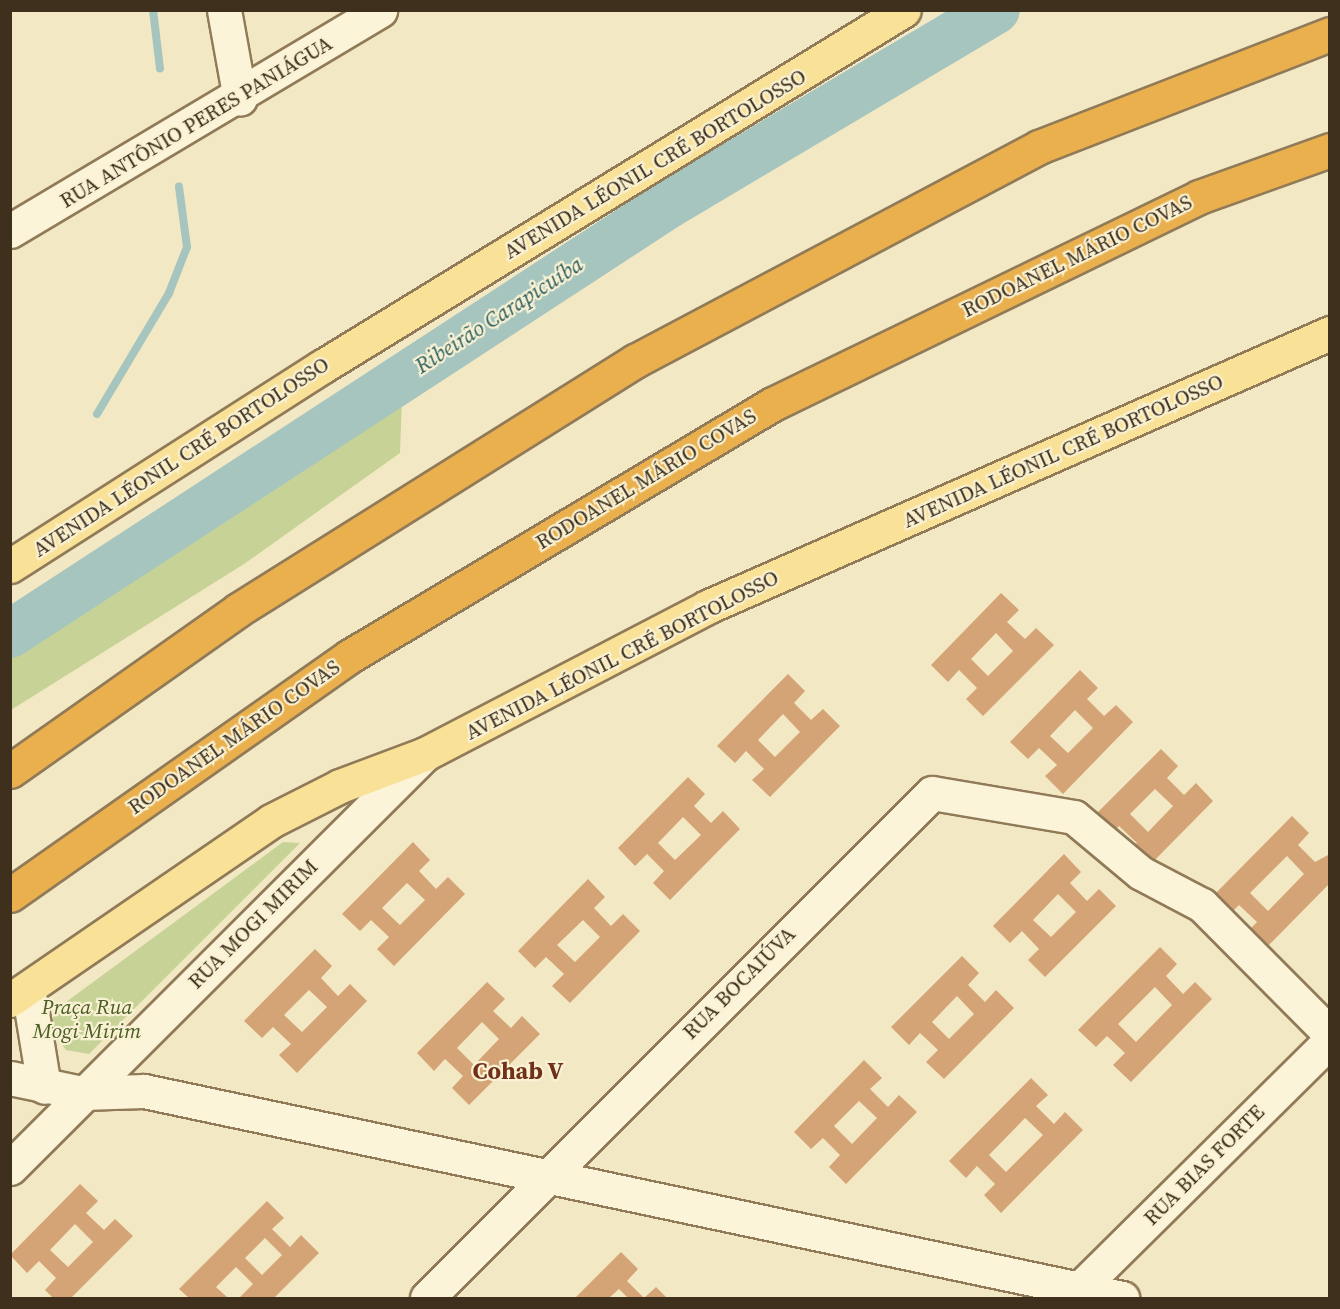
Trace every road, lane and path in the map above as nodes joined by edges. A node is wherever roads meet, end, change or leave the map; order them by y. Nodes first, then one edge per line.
1 (224, 10) edge
2 (380, 10) edge
3 (904, 10) edge
4 (1329, 34) edge
5 (240, 99) junction
6 (1329, 150) edge
7 (10, 231) edge
8 (1329, 333) edge
9 (10, 566) edge
10 (425, 754) junction
11 (10, 771) edge
12 (10, 895) edge
13 (19, 994) edge
14 (1329, 1034) edge
15 (1329, 1041) edge
16 (10, 1078) edge
17 (44, 1087) junction
18 (82, 1093) junction
19 (10, 1168) edge
20 (547, 1174) junction
21 (1075, 1294) edge
22 (427, 1299) edge
23 (1122, 1299) edge

1 - 5 street
2 - 5 street, RUA ANTÔNIO PERES PANIÁGUA
3 - 9 main road, AVENIDA LÉONIL CRÉ BORTOLOSSO
4 - 11 highway
5 - 7 street, RUA ANTÔNIO PERES PANIÁGUA
6 - 12 highway, RODOANEL MÁRIO COVAS
8 - 10 main road, AVENIDA LÉONIL CRÉ BORTOLOSSO
10 - 13 main road, AVENIDA LÉONIL CRÉ BORTOLOSSO
10 - 18 street, RUA MOGI MIRIM
13 - 17 street
14 - 20 street, RUA BOCAIÚVA
15 - 21 street, RUA BIAS FORTE
16 - 17 street
17 - 18 street
18 - 19 street, RUA MOGI MIRIM
18 - 20 street
20 - 21 street
20 - 22 street, RUA BOCAIÚVA
21 - 23 street

